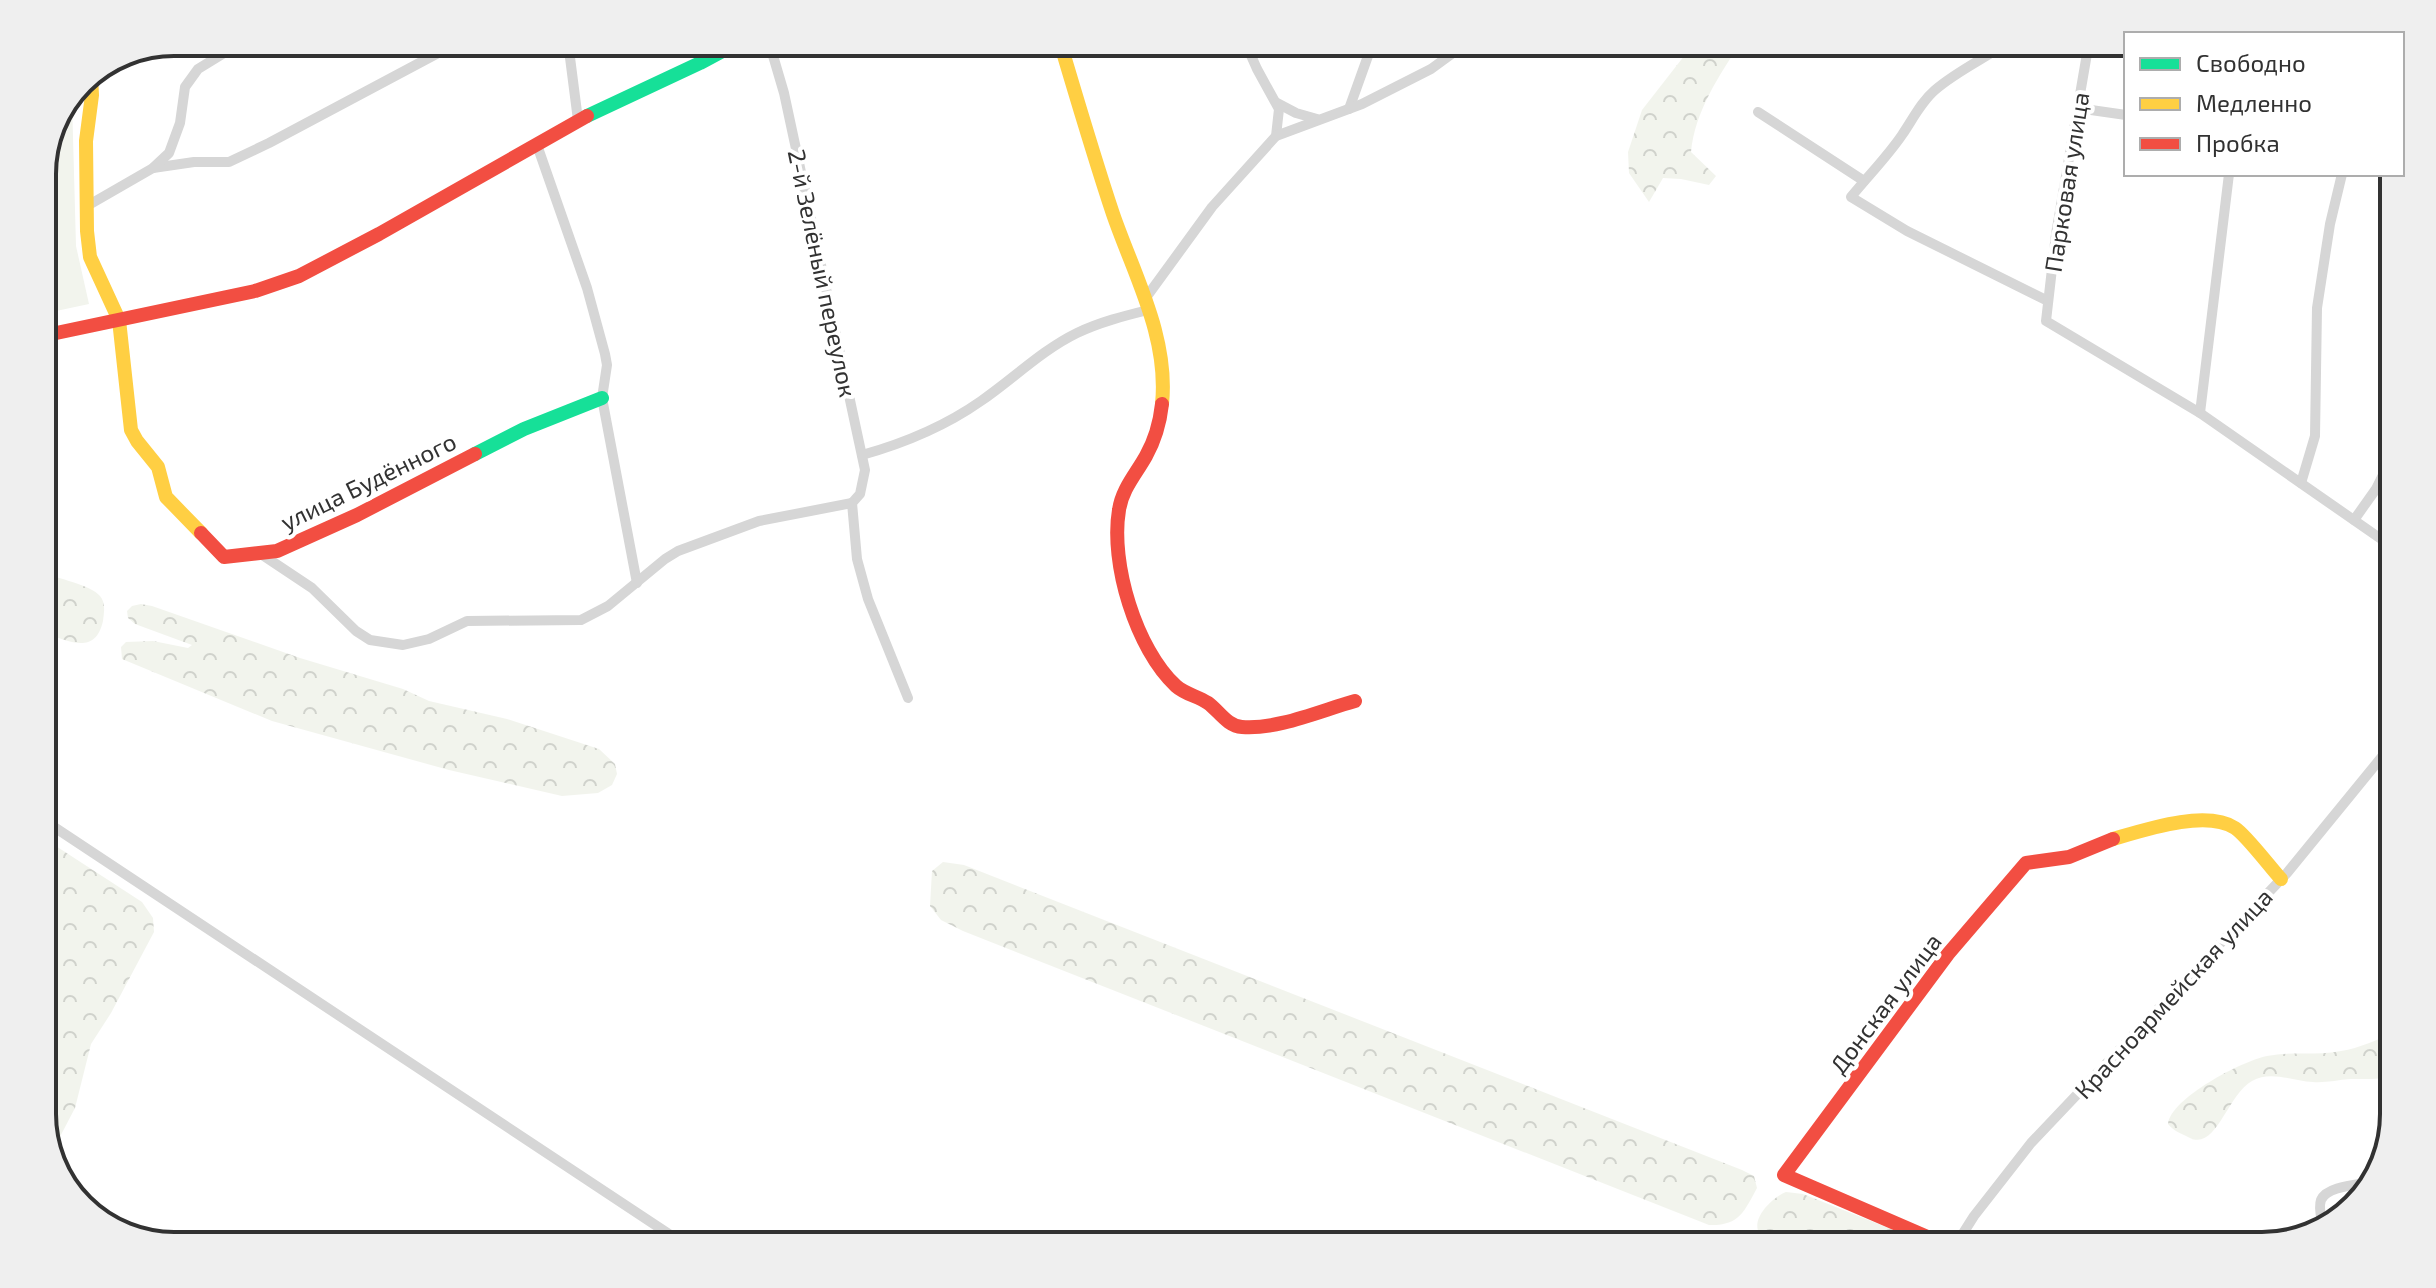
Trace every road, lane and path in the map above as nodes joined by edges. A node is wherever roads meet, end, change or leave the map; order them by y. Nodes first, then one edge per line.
1 (219, 56) edge
2 (432, 56) edge
3 (570, 56) edge
4 (713, 56) edge
5 (773, 56) edge
6 (1064, 56) edge
7 (1251, 56) edge
8 (1368, 56) edge
9 (1449, 56) edge
10 (1989, 56) edge
11 (2086, 56) edge
12 (92, 90) edge
13 (1276, 102) junction
14 (2077, 108) junction
15 (1349, 109) junction
16 (1758, 112) dead end
17 (2124, 115) edge
18 (578, 120) junction
19 (1319, 120) junction
20 (1276, 136) junction
21 (537, 145) junction
22 (153, 168) junction
23 (2229, 176) edge
24 (2342, 176) edge
25 (1864, 181) junction
26 (87, 206) junction
27 (2048, 301) junction
28 (1147, 304) junction
29 (119, 320) junction
30 (56, 333) edge
31 (602, 398) junction
32 (2200, 413) junction
33 (862, 455) junction
34 (2380, 481) edge
35 (2301, 483) junction
36 (852, 503) junction
37 (2354, 520) junction
38 (2380, 538) edge
39 (261, 554) junction
40 (637, 583) junction
41 (908, 698) dead end
42 (1355, 701) dead end
43 (2380, 759) edge
44 (56, 828) edge
45 (2281, 879) junction
46 (2356, 1186) edge
47 (2321, 1216) edge
48 (666, 1232) edge
49 (1926, 1232) edge
50 (1962, 1232) edge

1 - 22 street
2 - 22 street
3 - 18 street
4 - 18 street
5 - 33 street, 2-й Зелёный переулок
6 - 28 street
7 - 13 street
8 - 15 street
9 - 15 street
10 - 25 street
11 - 14 street, Парковая улица
12 - 26 street
13 - 19 street
13 - 20 street
14 - 17 street
14 - 27 street, Парковая улица
15 - 19 street
16 - 25 street
18 - 21 street
19 - 20 street
20 - 28 street
21 - 29 street
21 - 31 street
22 - 26 street
23 - 32 street
24 - 35 street
25 - 27 street
26 - 29 street
27 - 32 street, Парковая улица
28 - 33 street
28 - 42 street
29 - 30 street
29 - 39 street, улица Будённого
31 - 39 street, улица Будённого
31 - 40 street
32 - 35 street
33 - 36 street, 2-й Зелёный переулок
34 - 37 street
35 - 37 street
36 - 40 street
36 - 41 street, 2-й Зелёный переулок
37 - 38 street
39 - 40 street
43 - 45 street, Красноармейская улица
44 - 48 street
45 - 49 street, Донская улица
45 - 50 street, Красноармейская улица
46 - 47 street

